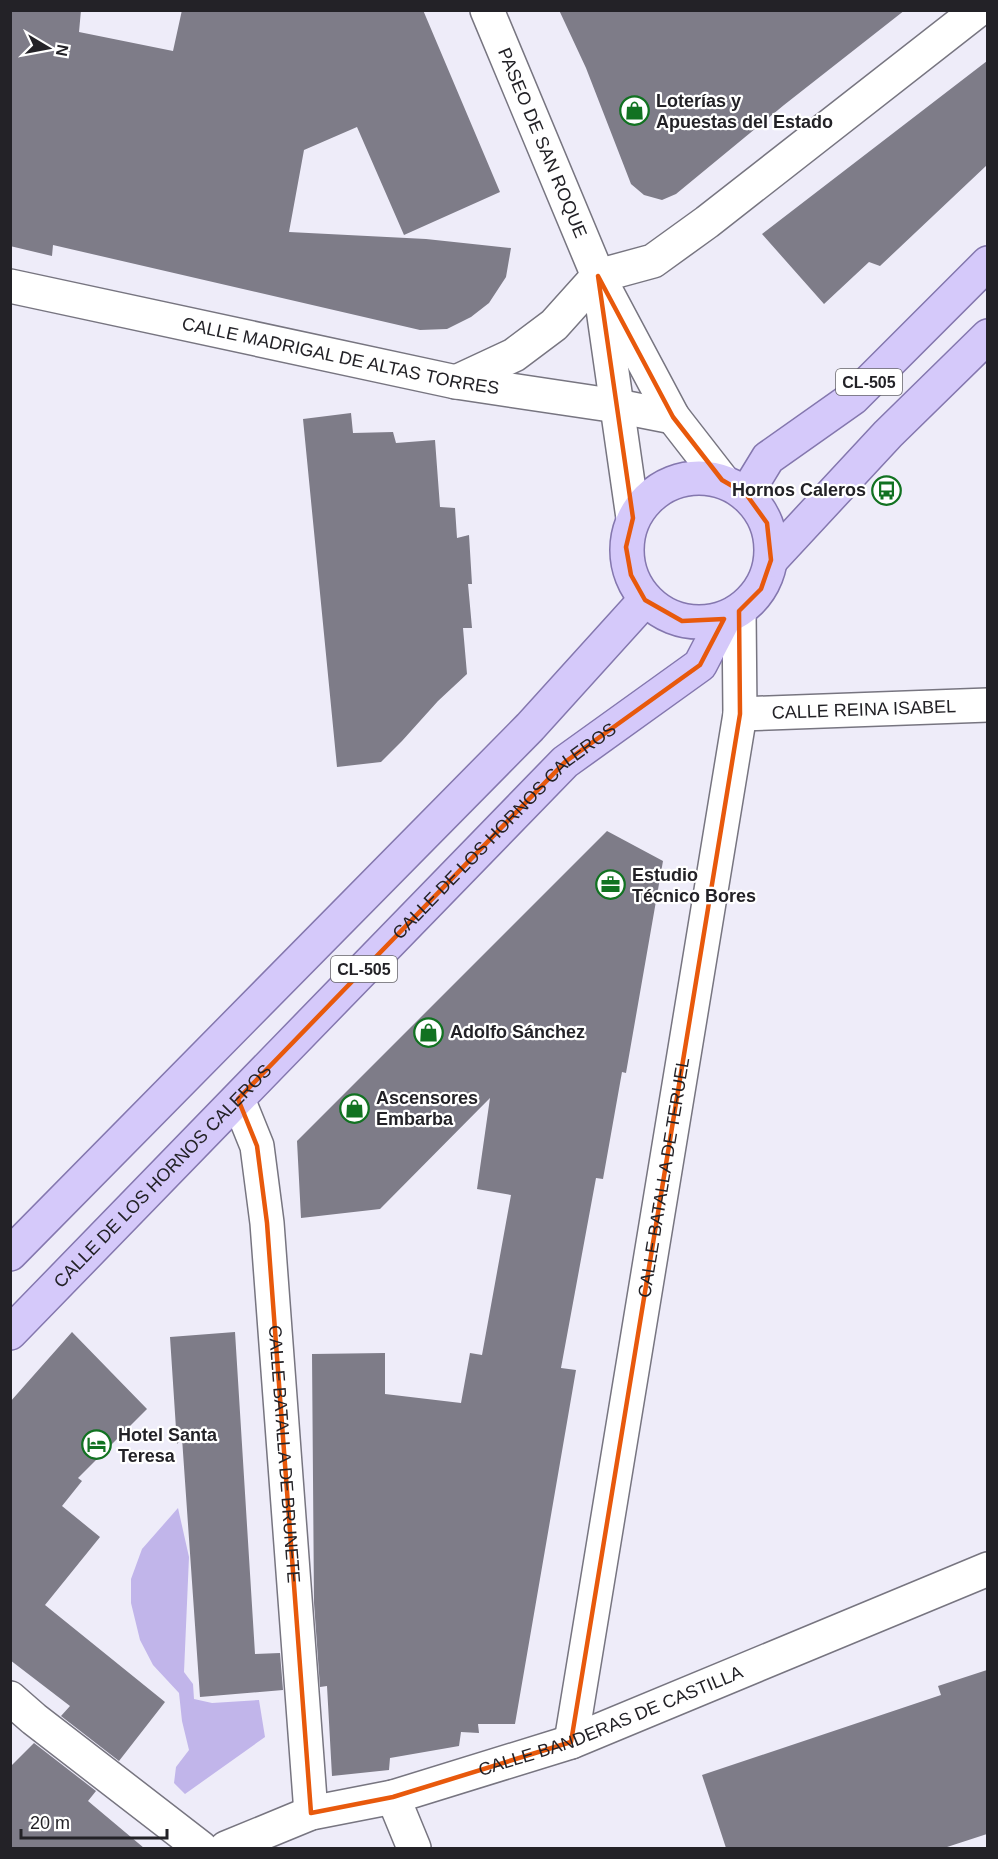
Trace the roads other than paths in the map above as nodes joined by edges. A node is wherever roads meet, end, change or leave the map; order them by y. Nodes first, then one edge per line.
1 (487, 10) edge
2 (978, 10) edge
3 (987, 263) edge
4 (598, 276) junction
5 (10, 286) edge
6 (987, 336) edge
7 (456, 382) junction
8 (617, 406) junction
9 (673, 417) junction
10 (734, 487) junction
11 (633, 518) junction
12 (771, 560) junction
13 (645, 600) junction
14 (731, 615) junction
15 (987, 705) edge
16 (740, 714) junction
17 (238, 1099) junction
18 (10, 1254) edge
19 (10, 1333) edge
20 (987, 1569) edge
21 (10, 1698) edge
22 (571, 1742) junction
23 (393, 1797) junction
24 (311, 1813) junction
25 (201, 1848) edge
26 (226, 1848) edge
27 (414, 1848) edge

1 - 4 street, PASEO DE SAN ROQUE
2 - 4 street
3 - 10 main road, CL-505
4 - 7 street
4 - 8 street, PASEO DE SAN ROQUE
4 - 9 street, PASEO DE SAN ROQUE
5 - 7 street, CALLE MADRIGAL DE ALTAS TORRES
6 - 12 main road, CL-505
7 - 8 street, CALLE MADRIGAL DE ALTAS TORRES
8 - 9 street, CALLE MADRIGAL DE ALTAS TORRES
8 - 11 street, PASEO DE SAN ROQUE
9 - 10 street, PASEO DE SAN ROQUE
10 - 11 main road
10 - 12 main road, CL-505
11 - 13 main road
12 - 14 main road, CL-505
13 - 14 main road
13 - 18 main road, CL-505
14 - 16 street, CALLE BATALLA DE TERUEL
14 - 17 main road, CALLE DE LOS HORNOS CALEROS / CL-505
15 - 16 street, CALLE REINA ISABEL
16 - 22 street, CALLE BATALLA DE TERUEL
17 - 19 main road, CALLE DE LOS HORNOS CALEROS / CL-505
17 - 24 street, CALLE BATALLA DE BRUNETE
20 - 22 street, CALLE BANDERAS DE CASTILLA
21 - 25 street
22 - 23 street, CALLE BANDERAS DE CASTILLA
23 - 24 street, CALLE BANDERAS DE CASTILLA
23 - 27 street
24 - 26 street, CALLE BANDERAS DE CASTILLA

